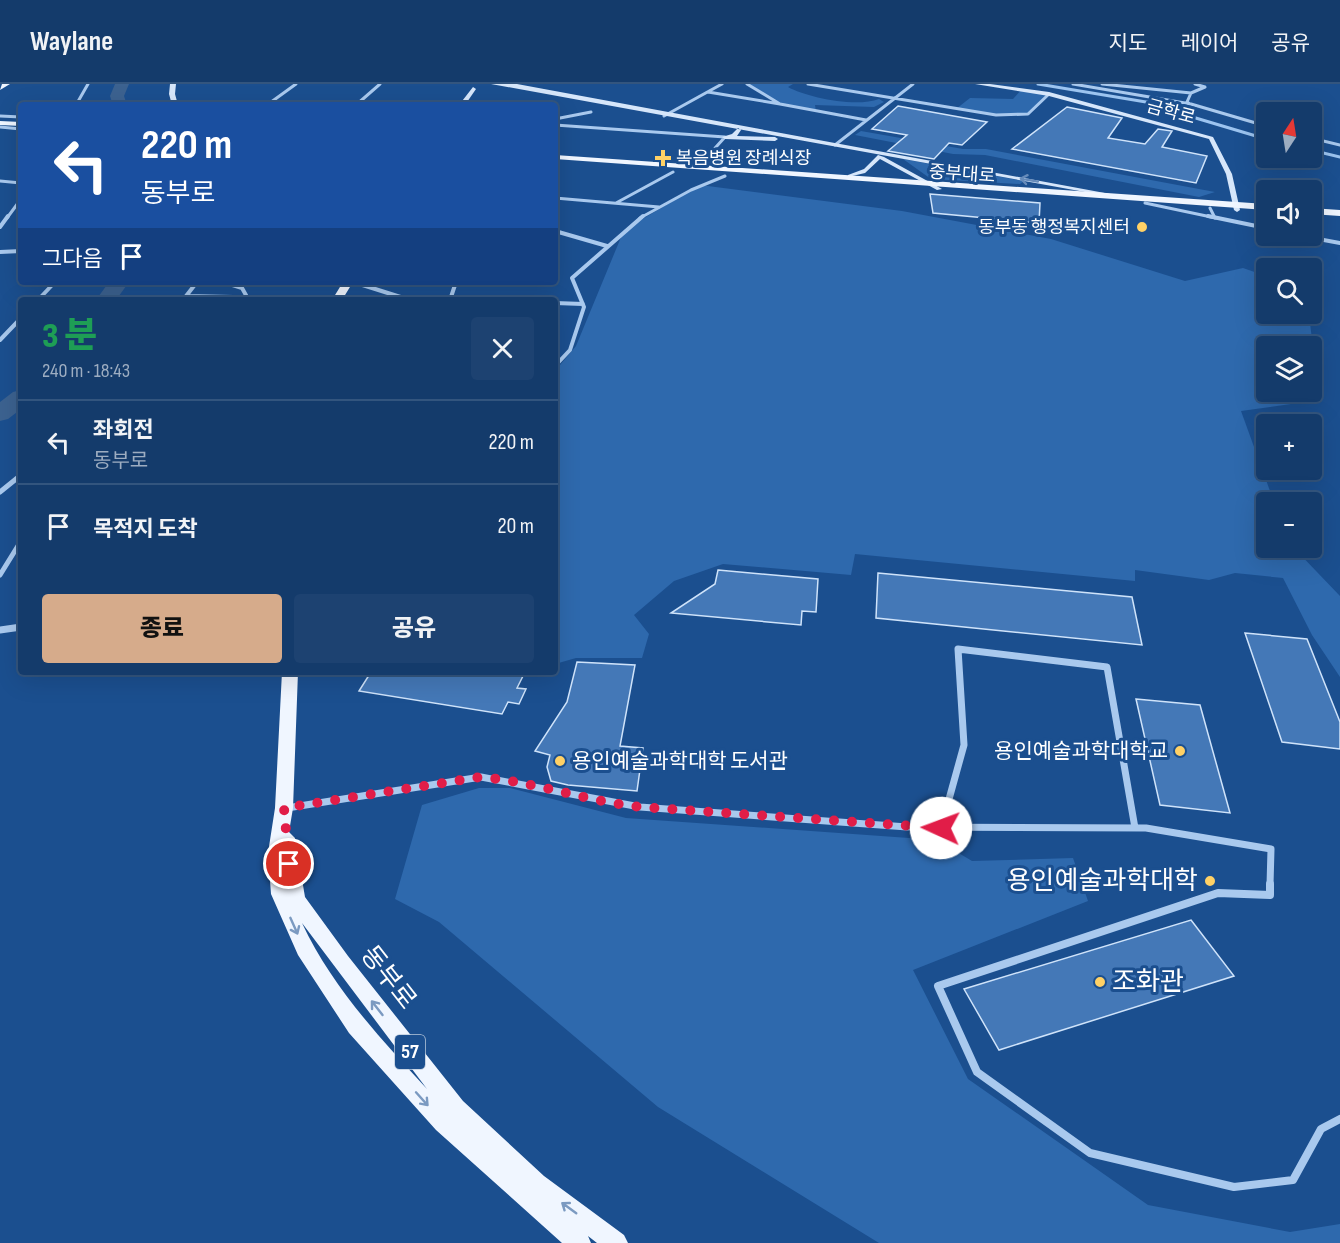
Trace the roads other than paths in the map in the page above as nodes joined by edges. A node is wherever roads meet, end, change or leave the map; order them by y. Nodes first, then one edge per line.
1 (7, 84) edge
2 (88, 84) edge
3 (173, 84) edge
4 (296, 84) edge
5 (380, 84) edge
6 (479, 84) edge
7 (494, 84) edge
8 (508, 84) edge
9 (722, 84) edge
10 (747, 84) edge
11 (808, 84) edge
12 (913, 84) edge
13 (978, 84) edge
14 (1072, 84) edge
15 (1102, 84) edge
16 (1195, 84) edge
17 (1213, 84) edge
18 (472, 87) edge
19 (1205, 87) junction
20 (0, 88) edge
21 (708, 92) junction
22 (1191, 93) junction
23 (1049, 94) junction
24 (895, 99) junction
25 (78, 102) edge
26 (174, 102) edge
27 (271, 102) edge
28 (359, 102) edge
29 (464, 102) edge
30 (780, 104) junction
31 (1191, 104) junction
32 (591, 112) dead end
33 (667, 114) junction
34 (1, 119) edge
35 (558, 119) edge
36 (866, 120) junction
37 (18, 121) edge
38 (1256, 123) edge
39 (558, 125) edge
40 (0, 127) edge
41 (18, 129) edge
42 (738, 130) junction
43 (725, 137) junction
44 (785, 138) junction
45 (1322, 141) edge
46 (835, 145) junction
47 (1340, 145) edge
48 (868, 155) junction
49 (878, 157) junction
50 (558, 158) edge
51 (558, 164) edge
52 (698, 167) junction
53 (657, 168) junction
54 (673, 172) junction
55 (725, 176) junction
56 (850, 176) junction
57 (0, 181) edge
58 (926, 182) junction
59 (18, 183) edge
60 (939, 189) junction
61 (1128, 197) junction
62 (558, 198) edge
63 (18, 203) edge
64 (615, 203) junction
65 (1144, 203) junction
66 (659, 207) junction
67 (1236, 207) junction
68 (1256, 207) edge
69 (1210, 208) junction
70 (1256, 210) edge
71 (1322, 214) edge
72 (1340, 216) edge
73 (1215, 218) junction
74 (1256, 226) edge
75 (0, 227) edge
76 (558, 232) edge
77 (1322, 240) edge
78 (1340, 243) edge
79 (607, 246) junction
80 (18, 251) edge
81 (0, 252) edge
82 (52, 285) edge
83 (236, 285) edge
84 (360, 285) edge
85 (41, 297) edge
86 (247, 297) edge
87 (400, 297) edge
88 (558, 303) edge
89 (583, 304) junction
90 (18, 321) edge
91 (0, 340) edge
92 (558, 363) edge
93 (18, 478) edge
94 (0, 492) edge
95 (18, 546) edge
96 (0, 575) edge
97 (18, 627) edge
98 (0, 630) edge
99 (290, 675) edge
100 (284, 808) junction
101 (941, 828) junction
102 (1135, 828) junction
103 (1340, 1119) edge
104 (574, 1240) edge
105 (616, 1243) edge

1 - 20 main road
2 - 25 street
3 - 26 main road
4 - 27 street
5 - 28 street
6 - 18 main road
7 - 33 main road
8 - 33 main road
9 - 21 street
10 - 30 street
11 - 24 street
12 - 24 street
13 - 23 main road, 금학로
14 - 31 street
15 - 22 street
16 - 19 street
17 - 19 street
18 - 29 main road
19 - 22 street
21 - 30 street
21 - 33 street
22 - 31 street
23 - 24 street
23 - 67 main road, 금학로
24 - 36 street
30 - 36 street
31 - 38 street
32 - 35 street
33 - 42 main road
33 - 46 main road
34 - 37 main road
36 - 46 street
39 - 43 street
40 - 41 street
42 - 43 main road
42 - 44 main road
43 - 44 main road
43 - 52 street
44 - 48 main road
45 - 47 street
61 -> 46 main road
48 - 49 main road
48 - 56 main road
49 - 56 main road
49 - 58 main road
50 - 53 main road
51 - 53 main road
52 - 53 main road, 중부대로
52 - 56 main road, 중부대로
53 - 54 main road, 중부대로
54 - 55 main road, 중부대로
54 - 64 street
55 - 60 main road, 중부대로
55 - 66 street
56 - 58 main road, 중부대로
57 - 59 street
58 - 60 main road
58 - 61 main road, 중부대로
60 - 65 main road, 중부대로
61 - 67 main road, 중부대로
62 - 64 street
63 - 75 street
64 - 66 street
65 - 69 main road, 중부대로
65 - 73 street
66 - 79 street
67 - 68 main road, 중부대로
67 - 69 main road, 중부대로
67 - 70 main road, 중부대로
69 - 73 street
71 - 72 main road
73 - 74 street
76 - 79 street
77 - 78 street
79 - 89 street
80 - 81 street
82 - 85 street
83 - 86 street
84 - 87 street
88 - 89 street
89 - 92 street
90 - 91 street
93 - 94 street
95 - 96 street
97 - 98 street
99 - 100 main road, 동부로 / 57
100 - 101 street
100 -> 104 main road, 동부로
105 -> 100 main road, 동부로 / 57
101 - 102 street
101 - 102 street
102 - 103 street

